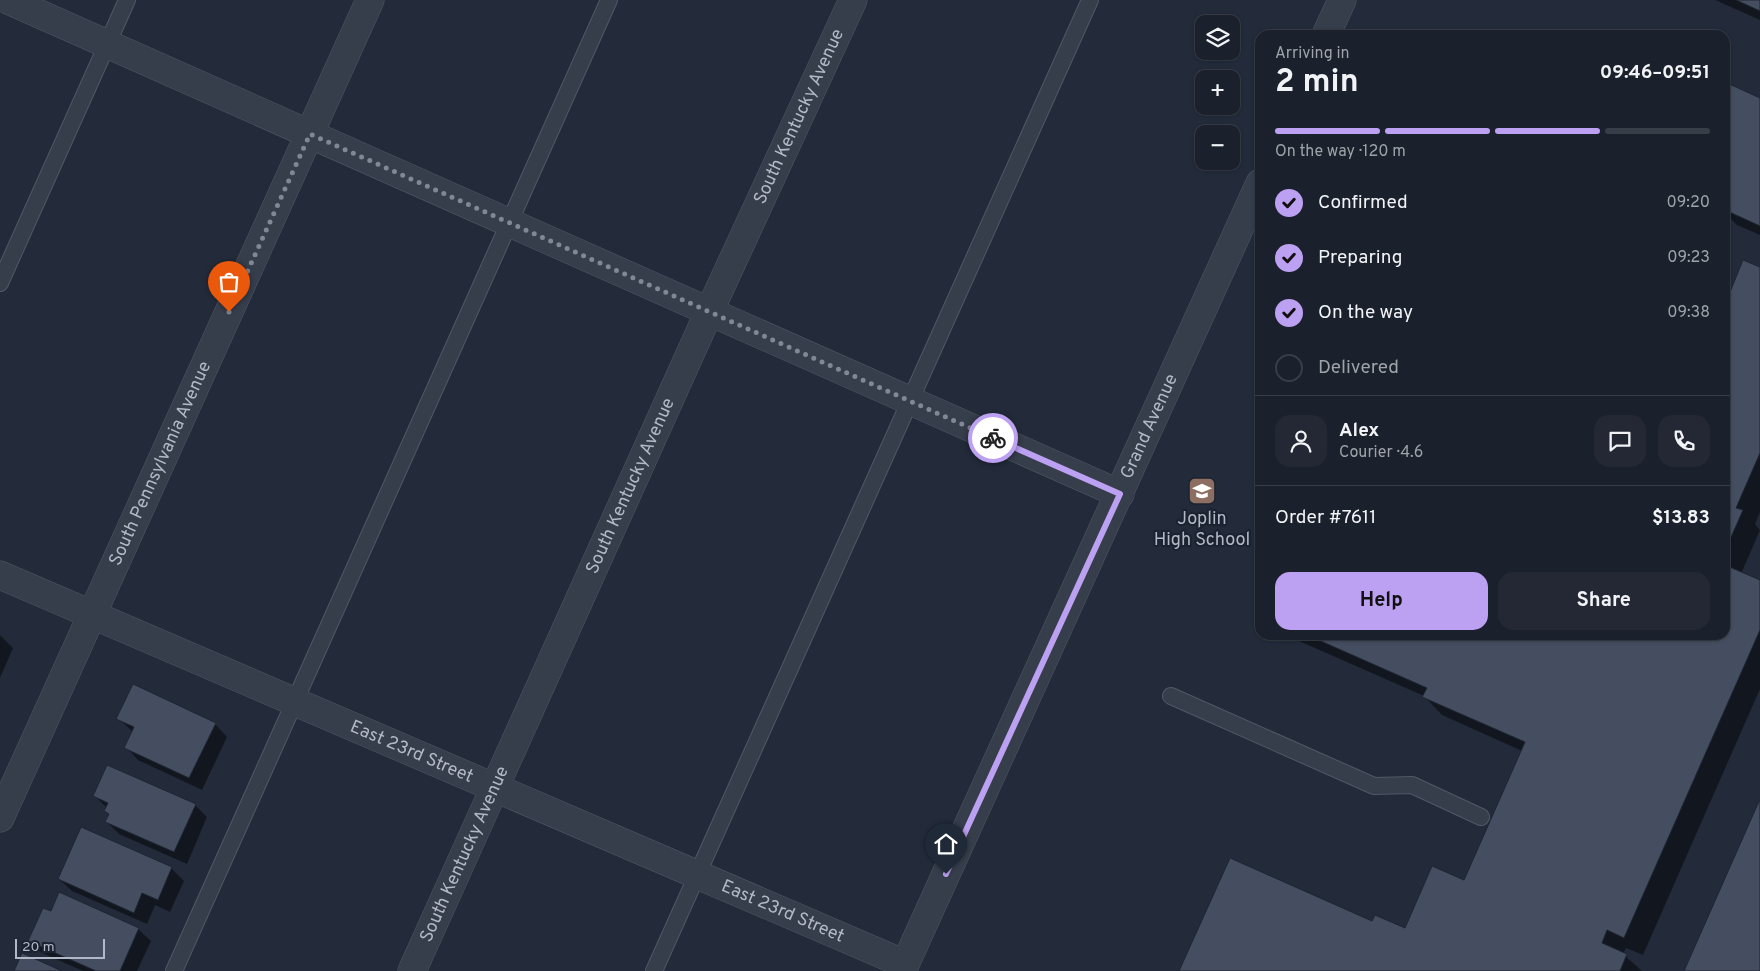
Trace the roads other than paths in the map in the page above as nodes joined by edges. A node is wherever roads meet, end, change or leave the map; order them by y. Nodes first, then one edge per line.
1 (8, 0) edge
2 (127, 0) edge
3 (370, 0) edge
4 (609, 0) edge
5 (853, 0) edge
6 (1090, 0) edge
7 (1342, 0) edge
8 (1328, 30) edge
9 (107, 44) junction
10 (310, 134) junction
11 (1255, 194) edge
12 (509, 223) junction
13 (0, 283) edge
14 (709, 312) junction
15 (910, 401) junction
16 (1120, 494) junction
17 (0, 575) edge
18 (91, 614) junction
19 (1171, 696) dead end
20 (295, 702) junction
21 (494, 787) junction
22 (1481, 816) dead end
23 (0, 818) edge
24 (697, 875) junction
25 (903, 968) edge
26 (174, 971) edge
27 (412, 971) edge
28 (654, 971) edge

1 - 9 street
2 - 9 lane
3 - 10 street, South Pennsylvania Avenue
4 - 12 lane
5 - 14 street, South Kentucky Avenue
6 - 15 lane
7 - 8 street
9 - 10 street
9 - 13 lane
10 - 12 street
10 - 18 street, South Pennsylvania Avenue
11 - 16 street, Grand Avenue
12 - 14 street
12 - 20 lane
14 - 15 street
14 - 21 street, South Kentucky Avenue
15 - 16 street
15 - 24 lane
16 - 25 street, Grand Avenue
17 - 18 street, East 23rd Street
18 - 20 street, East 23rd Street
18 - 23 street, South Pennsylvania Avenue
19 - 22 lane
20 - 21 street, East 23rd Street
20 - 26 lane
21 - 24 street, East 23rd Street
21 - 27 street, South Kentucky Avenue
24 - 25 street, East 23rd Street
24 - 28 lane

